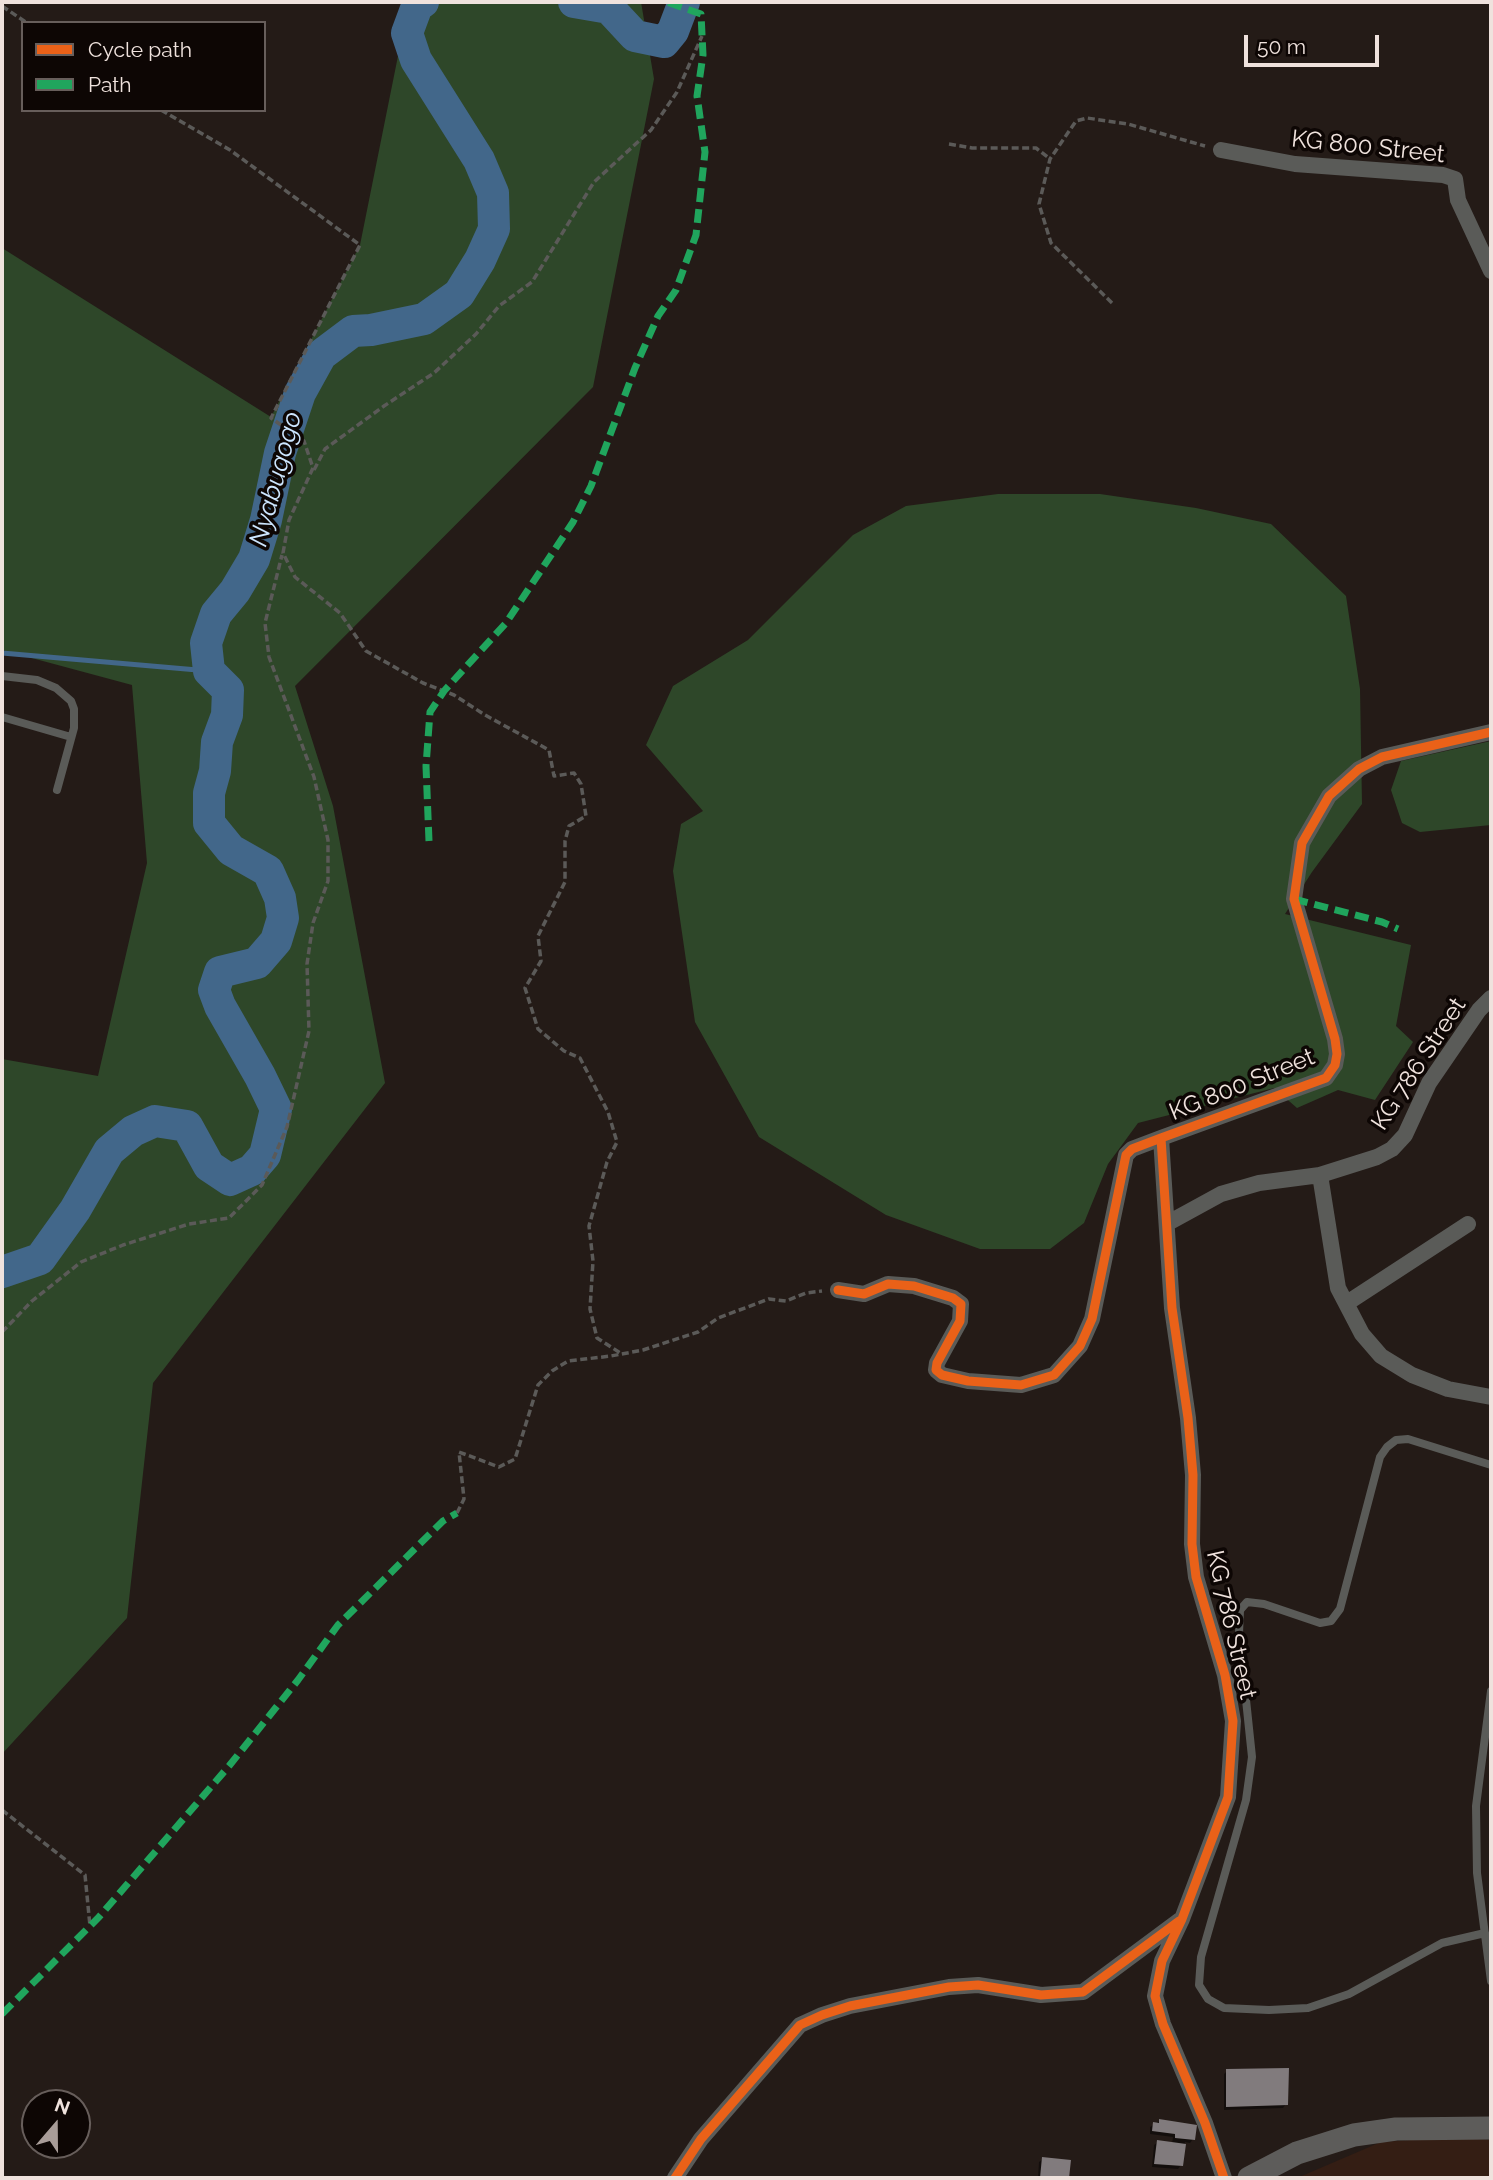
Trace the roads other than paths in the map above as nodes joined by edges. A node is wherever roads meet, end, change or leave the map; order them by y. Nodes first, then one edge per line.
1 (1221, 150) road end
2 (1491, 271) edge
3 (2, 676) edge
4 (2, 717) edge
5 (1491, 732) edge
6 (71, 737) junction
7 (57, 790) dead end
8 (1491, 998) edge
9 (1161, 1138) junction
10 (1320, 1175) junction
11 (1168, 1223) junction
12 (1468, 1224) dead end
13 (838, 1290) road end
14 (1347, 1303) junction
15 (1491, 1397) edge
16 (1491, 1465) edge
17 (1491, 1690) edge
18 (1182, 1919) junction
19 (1485, 1933) junction
20 (1491, 1980) edge
21 (1491, 2128) edge
22 (675, 2178) edge
23 (1224, 2178) edge
24 (1249, 2178) edge

1 - 2 street, KG 800 Street
3 - 6 lane
4 - 6 lane
5 - 9 street, KG 800 Street
6 - 7 lane
8 - 10 street, KG 786 Street
9 - 11 street, KG 800 Street
9 - 13 street, KG 800 Street
10 - 11 street, KG 786 Street
10 - 14 street
11 - 18 street, KG 786 Street
12 - 14 street
14 - 15 street
16 - 19 lane
17 - 19 lane
18 - 22 street
18 - 23 street, KG 786 Street
19 - 20 lane
21 - 24 main road

